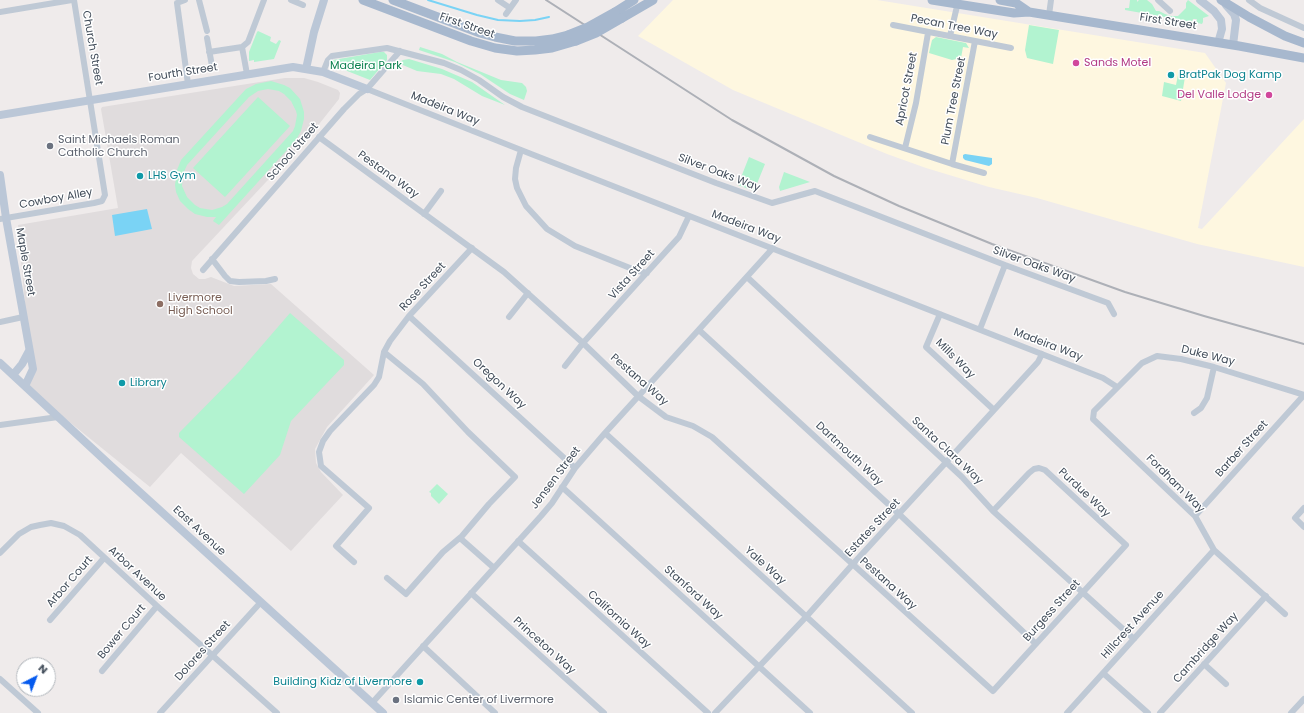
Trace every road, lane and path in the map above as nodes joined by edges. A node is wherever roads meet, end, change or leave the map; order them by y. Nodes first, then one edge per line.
1 (73, 0) edge
2 (185, 0) edge
3 (200, 0) edge
4 (264, 0) edge
5 (291, 0) edge
6 (324, 0) edge
7 (363, 0) edge
8 (393, 0) edge
9 (498, 0) edge
10 (516, 0) edge
11 (634, 0) edge
12 (653, 0) edge
13 (932, 0) edge
14 (1000, 0) edge
15 (1051, 0) edge
16 (1158, 0) edge
17 (1200, 0) edge
18 (1220, 0) edge
19 (1249, 0) edge
20 (176, 1) edge
21 (958, 2) edge
22 (303, 5) dead end
23 (510, 8) junction
24 (1170, 11) dead end
25 (0, 12) edge
26 (1029, 12) junction
27 (506, 14) dead end
28 (1049, 15) junction
29 (893, 25) dead end
30 (1304, 28) edge
31 (928, 32) junction
32 (950, 36) junction
33 (975, 41) junction
34 (1218, 42) junction
35 (1304, 43) edge
36 (1232, 45) junction
37 (242, 47) junction
38 (1011, 48) dead end
39 (400, 51) junction
40 (210, 52) junction
41 (1304, 58) edge
42 (212, 66) dead end
43 (306, 69) junction
44 (324, 72) junction
45 (247, 74) junction
46 (188, 84) junction
47 (367, 89) junction
48 (91, 100) junction
49 (0, 115) edge
50 (319, 137) junction
51 (870, 137) dead end
52 (905, 148) junction
53 (521, 150) junction
54 (952, 164) junction
55 (984, 173) dead end
56 (0, 175) edge
57 (441, 191) dead end
58 (424, 214) junction
59 (689, 216) junction
60 (3, 219) edge
61 (472, 248) junction
62 (773, 248) junction
63 (212, 259) junction
64 (1005, 265) junction
65 (203, 270) dead end
66 (647, 273) junction
67 (747, 277) junction
68 (275, 279) dead end
69 (528, 293) junction
70 (940, 314) junction
71 (1114, 314) dead end
72 (409, 316) junction
73 (23, 317) junction
74 (509, 317) dead end
75 (0, 322) edge
76 (980, 329) junction
77 (699, 330) junction
78 (583, 343) junction
79 (30, 352) junction
80 (384, 352) junction
81 (1042, 354) junction
82 (0, 363) edge
83 (564, 366) dead end
84 (1214, 367) junction
85 (13, 375) junction
86 (25, 386) junction
87 (1116, 387) junction
88 (1304, 395) edge
89 (638, 396) junction
90 (994, 410) junction
91 (1194, 413) dead end
92 (58, 416) junction
93 (0, 426) edge
94 (605, 433) junction
95 (946, 463) junction
96 (575, 468) junction
97 (562, 487) junction
98 (1304, 508) edge
99 (994, 511) junction
100 (899, 514) junction
101 (1196, 516) junction
102 (1304, 527) edge
103 (460, 538) junction
104 (518, 541) junction
105 (1126, 545) joint
106 (1214, 550) junction
107 (0, 554) edge
108 (104, 558) junction
109 (354, 562) dead end
110 (852, 565) junction
111 (494, 568) junction
112 (387, 578) dead end
113 (1082, 592) junction
114 (471, 593) junction
115 (1266, 596) junction
116 (261, 602) junction
117 (157, 606) junction
118 (1285, 614) dead end
119 (806, 617) junction
120 (50, 620) dead end
121 (1134, 639) junction
122 (1036, 644) junction
123 (423, 646) junction
124 (212, 656) junction
125 (1204, 664) junction
126 (759, 667) junction
127 (102, 671) dead end
128 (1103, 673) junction
129 (0, 679) edge
130 (1226, 684) dead end
131 (992, 691) joint
132 (1304, 699) edge
133 (372, 703) junction
134 (163, 712) edge
135 (38, 713) edge
136 (277, 713) edge
137 (384, 713) edge
138 (495, 713) edge
139 (604, 713) edge
140 (708, 713) edge
141 (715, 713) edge
142 (810, 713) edge
143 (912, 713) edge
144 (1067, 713) edge
145 (1148, 713) edge
146 (1160, 713) edge
147 (1291, 713) edge

1 - 25 street
1 - 48 street, Church Street
2 - 20 street
3 - 40 street
4 - 37 street
5 - 22 street
6 - 43 street
7 - 12 main road, First Street, bridge
8 - 11 main road, First Street, bridge
9 - 23 street
10 - 23 street
13 - 21 main road, First Street
14 - 26 main road, First Street
15 - 28 street
16 - 24 street
17 - 34 street
18 - 35 main road
18 - 36 street
19 - 30 street
20 - 46 street
21 - 26 main road, First Street
21 - 32 street
23 - 27 street
26 - 28 main road, First Street
28 - 34 main road, First Street
29 - 31 street, Pecan Tree Way
31 - 32 street, Pecan Tree Way
31 - 52 street, Apricot Street
32 - 33 street, Pecan Tree Way
33 - 38 street, Pecan Tree Way
33 - 54 street, Plum Tree Street
34 - 36 main road, First Street
36 - 41 main road, First Street
37 - 40 street
37 - 45 street
39 - 44 street, Silver Oaks Way
39 - 47 street, School Street
39 - 64 street, Silver Oaks Way
40 - 42 street
43 - 44 street, Fourth Street
43 - 45 street, Fourth Street
44 - 47 street, Fourth Street
45 - 46 street, Fourth Street
46 - 48 street, Fourth Street
47 - 50 street, School Street
47 - 53 street, Madeira Way
48 - 49 street, Fourth Street
48 - 60 street, Cowboy Alley
50 - 58 street, Pestana Way
50 - 63 street, School Street
51 - 52 street
52 - 54 street
53 - 59 street, Madeira Way
53 - 66 street
54 - 55 street
56 - 60 street, Maple Street
57 - 58 street
58 - 61 street, Pestana Way
59 - 62 street, Madeira Way
59 - 66 street, Vista Street
60 - 73 street, Maple Street
61 - 69 street, Pestana Way
61 - 72 street, Rose Street
62 - 67 street, Jensen Street
62 - 70 street, Madeira Way
63 - 65 street, School Street
63 - 68 street
64 - 71 street, Silver Oaks Way
64 - 76 street
66 - 78 street, Vista Street
67 - 77 street, Jensen Street
67 - 95 street, Santa Clara Way
69 - 74 street
69 - 78 street, Pestana Way
70 - 76 street, Madeira Way
70 - 90 street, Mills Way
72 - 80 street, Rose Street
72 - 96 street, Oregon Way
73 - 75 street
73 - 79 street, Maple Street
76 - 81 street, Madeira Way
77 - 89 street, Jensen Street
77 - 100 street, Dartmouth Way
78 - 83 street, Vista Street
78 - 89 street, Pestana Way
79 - 85 street
79 - 86 street, Maple Street
80 - 103 street
80 - 109 street, Rose Street
81 - 87 street, Madeira Way
81 - 90 street, Estates Street
82 - 85 street, East Avenue
84 - 87 street, Duke Way
84 - 88 street, Duke Way
84 - 91 street
85 - 86 street, East Avenue
86 - 92 street, East Avenue
87 - 101 street, Fordham Way
88 - 101 street, Barber Street
89 - 94 street, Jensen Street
89 - 110 street, Pestana Way
90 - 95 street, Estates Street
92 - 93 street
92 - 116 street, East Avenue
94 - 96 street, Jensen Street
94 - 119 street, Yale Way
95 - 99 street, Santa Clara Way
95 - 100 street, Estates Street
96 - 97 street, Jensen Street
97 - 104 street, Jensen Street
97 - 126 street, Stanford Way
98 - 102 street
99 - 105 street, Purdue Way
99 - 113 street, Santa Clara Way
100 - 110 street, Estates Street
100 - 122 street, Dartmouth Way
101 - 106 street, Fordham Way
103 - 111 street
103 - 112 street
104 - 111 street, Jensen Street
104 - 140 street, California Way
105 - 113 street, Burgess Street
106 - 115 street, Fordham Way
106 - 121 street, Hillcrest Avenue
107 - 108 street, Arbor Avenue
108 - 117 street, Arbor Avenue
108 - 120 street, Arbor Court
110 - 119 street, Estates Street
110 - 131 street, Pestana Way
111 - 114 street, Jensen Street
113 - 121 street, Santa Clara Way
113 - 122 street, Burgess Street
114 - 123 street, Jensen Street
114 - 139 street, Princeton Way
115 - 118 street, Fordham Way
115 - 125 street, Cambridge Way
116 - 124 street, Dolores Street
116 - 133 street, East Avenue
117 - 124 street, Arbor Avenue
117 - 127 street, Bower Court
119 - 126 street, Estates Street
119 - 143 street, Yale Way
121 - 128 street, Hillcrest Avenue
122 - 131 street, Burgess Street
123 - 133 street, Jensen Street
123 - 138 street
124 - 134 street, Dolores Street
124 - 136 street, Arbor Avenue
125 - 130 street
125 - 146 street, Cambridge Way
126 - 141 street, Estates Street
126 - 142 street, Stanford Way
128 - 144 street, Hillcrest Avenue
128 - 145 street
129 - 135 street
132 - 147 street
133 - 137 street, East Avenue

